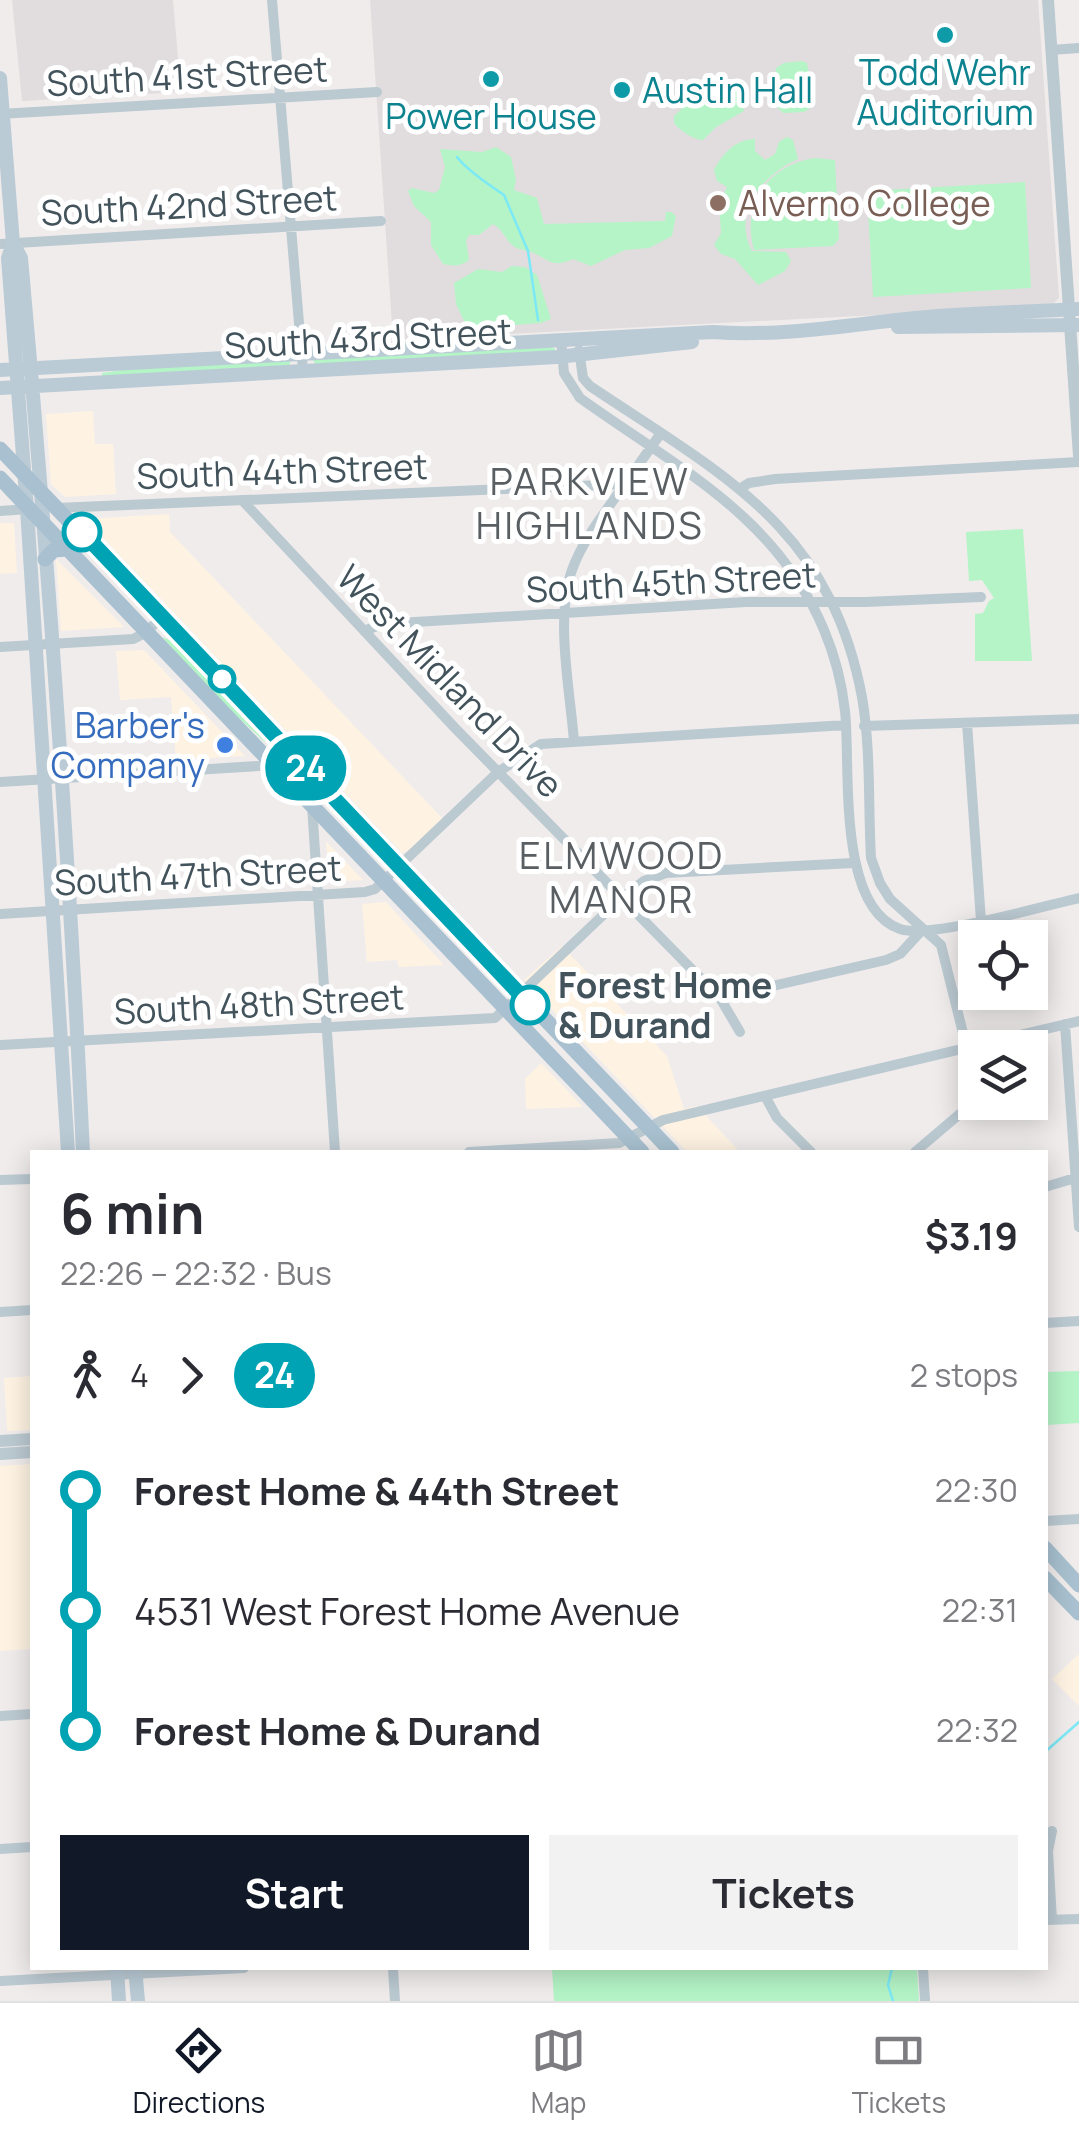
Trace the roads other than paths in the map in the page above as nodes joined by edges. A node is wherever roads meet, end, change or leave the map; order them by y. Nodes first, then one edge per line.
1 (272, 0) edge
2 (1048, 0) edge
3 (1079, 48) edge
4 (1051, 50) junction
5 (0, 78) edge
6 (377, 92) dead end
7 (280, 97) junction
8 (2, 114) edge
9 (380, 221) dead end
10 (292, 226) junction
11 (7, 244) edge
12 (1074, 317) edge
13 (562, 340) junction
14 (578, 347) junction
15 (302, 354) junction
16 (562, 356) junction
17 (24, 369) junction
18 (0, 370) edge
19 (303, 371) junction
20 (25, 387) junction
21 (0, 388) edge
22 (661, 433) junction
23 (0, 448) edge
24 (649, 448) junction
25 (1079, 459) edge
26 (24, 472) junction
27 (0, 478) edge
28 (624, 484) junction
29 (39, 488) junction
30 (741, 488) junction
31 (242, 500) junction
32 (0, 511) edge
33 (42, 512) junction
34 (67, 549) junction
35 (44, 559) junction
36 (981, 596) dead end
37 (810, 602) junction
38 (831, 602) junction
39 (565, 614) junction
40 (162, 617) junction
41 (364, 631) junction
42 (145, 633) junction
43 (44, 644) junction
44 (0, 647) edge
45 (1079, 719) edge
46 (967, 723) junction
47 (846, 725) junction
48 (864, 726) junction
49 (574, 741) junction
50 (289, 751) junction
51 (274, 764) junction
52 (498, 772) junction
53 (61, 778) junction
54 (44, 779) junction
55 (0, 782) edge
56 (312, 805) junction
57 (854, 863) junction
58 (392, 873) junction
59 (319, 896) junction
60 (621, 898) junction
61 (1079, 898) edge
62 (70, 910) junction
63 (53, 911) junction
64 (0, 914) edge
65 (981, 920) joint
66 (958, 926) edge
67 (924, 928) junction
68 (720, 998) junction
69 (514, 1002) junction
70 (1079, 1021) edge
71 (1065, 1024) junction
72 (326, 1027) junction
73 (962, 1030) edge
74 (1037, 1030) edge
75 (740, 1032) dead end
76 (78, 1041) junction
77 (61, 1042) junction
78 (0, 1045) edge
79 (958, 1047) edge
80 (765, 1096) junction
81 (958, 1115) edge
82 (648, 1128) junction
83 (630, 1139) junction
84 (68, 1150) edge
85 (84, 1150) edge
86 (335, 1150) edge
87 (502, 1150) edge
88 (640, 1150) edge
89 (670, 1150) edge
90 (809, 1150) edge
91 (917, 1150) edge
92 (1075, 1178) junction
93 (30, 1179) edge
94 (0, 1180) edge
95 (1048, 1186) edge
96 (1079, 1227) edge
97 (30, 1310) edge
98 (0, 1312) edge
99 (1079, 1322) edge
100 (1048, 1323) edge
101 (30, 1440) edge
102 (0, 1441) edge
103 (30, 1452) edge
104 (0, 1454) edge
105 (1079, 1520) edge
106 (1048, 1521) edge
107 (1048, 1551) edge
108 (1048, 1581) edge
109 (1079, 1585) edge
110 (1079, 1613) edge
111 (30, 1714) edge
112 (0, 1716) edge
113 (1052, 1831) dead end
114 (30, 1847) edge
115 (0, 1849) edge
116 (1079, 1918) edge
117 (1048, 1920) edge
118 (172, 1970) edge
119 (393, 1970) edge
120 (924, 1970) edge
121 (117, 1971) edge
122 (136, 1971) edge
123 (0, 1981) edge
124 (119, 2001) edge
125 (138, 2001) edge
126 (395, 2001) edge
127 (926, 2001) edge

1 - 7 street
2 - 4 street
3 - 4 street
4 - 12 street
5 - 8 main road
6 - 7 street, South 41st Street
7 - 8 street, South 41st Street
7 - 10 street
8 - 11 main road
9 - 10 street, South 42nd Street
10 - 11 street, South 42nd Street
10 - 15 street
11 - 17 main road
12 - 14 main road, South 43rd Street
12 - 25 street
13 - 14 main road, South 43rd Street
13 - 15 main road, South 43rd Street
13 - 16 street
14 - 16 main road, South 43rd Street
14 - 22 street
15 - 17 main road, South 43rd Street
15 - 19 street
16 - 19 main road, South 43rd Street
16 - 24 street
17 - 18 main road, South 43rd Street
17 - 20 main road
19 - 20 main road, South 43rd Street
20 - 21 main road, South 43rd Street
20 - 26 main road
20 - 29 main road
22 - 24 street
22 - 30 street
23 - 26 main road
24 - 28 street
24 - 37 street
25 - 30 street
26 - 29 main road
26 - 33 main road
27 - 33 main road
28 - 31 street, South 44th Street
28 - 39 street
29 - 33 main road
30 - 38 street
31 - 33 street, South 44th Street
31 - 41 street, West Midland Drive
32 - 33 street, South 44th Street
33 - 34 main road
33 - 35 main road
33 - 40 main road
33 - 43 main road
34 - 35 main road
34 - 42 main road
35 - 43 main road
36 - 38 street, South 45th Street
37 - 38 street, South 45th Street
37 - 39 street, South 45th Street
37 - 47 street
38 - 48 street
39 - 41 street, South 45th Street
39 - 49 street
40 - 42 street
40 - 50 main road
41 - 52 street, West Midland Drive
42 - 43 street
42 - 51 main road
43 - 44 street
43 - 53 main road
43 - 54 main road
45 - 46 street
46 - 48 street
46 - 65 street
47 - 49 street
47 - 57 street
48 - 67 street
49 - 52 street
50 - 51 street
50 - 58 main road
51 - 53 street
51 - 56 main road
52 - 58 street
52 - 60 street, West Midland Drive
53 - 54 street
53 - 62 main road
54 - 55 street
54 - 63 main road
56 - 58 main road
56 - 59 street
57 - 60 street
57 - 67 street
58 - 59 street, South 47th Street
58 - 69 main road
59 - 62 street, South 47th Street
59 - 72 street
60 - 68 street, West Midland Drive
60 - 69 street
61 - 65 street
62 - 63 street, South 47th Street
62 - 76 main road
63 - 64 street, South 47th Street
63 - 77 main road
66 - 67 street
67 - 68 street
67 - 73 street
68 - 75 street, West Midland Drive
69 - 72 street, South 48th Street
69 - 82 main road
69 - 83 main road
70 - 71 street
71 - 74 street
71 - 92 street
72 - 76 street, South 48th Street
72 - 86 street
76 - 77 street, South 48th Street
76 - 85 main road
77 - 78 street, South 48th Street
77 - 84 main road
79 - 80 street
80 - 82 street
80 - 90 street
81 - 91 street
82 - 83 street
82 - 89 main road
83 - 87 street
83 - 88 main road
92 - 95 street
92 - 96 street
93 - 94 street
97 - 98 street
99 - 100 street
101 - 102 street
103 - 104 street
105 - 106 street
107 - 109 main road
108 - 110 main road
111 - 112 street
113 - 117 street
114 - 115 street
116 - 117 street
118 - 122 street
119 - 126 street
120 - 127 street
121 - 122 street
121 - 123 street
121 - 124 main road
122 - 125 main road

